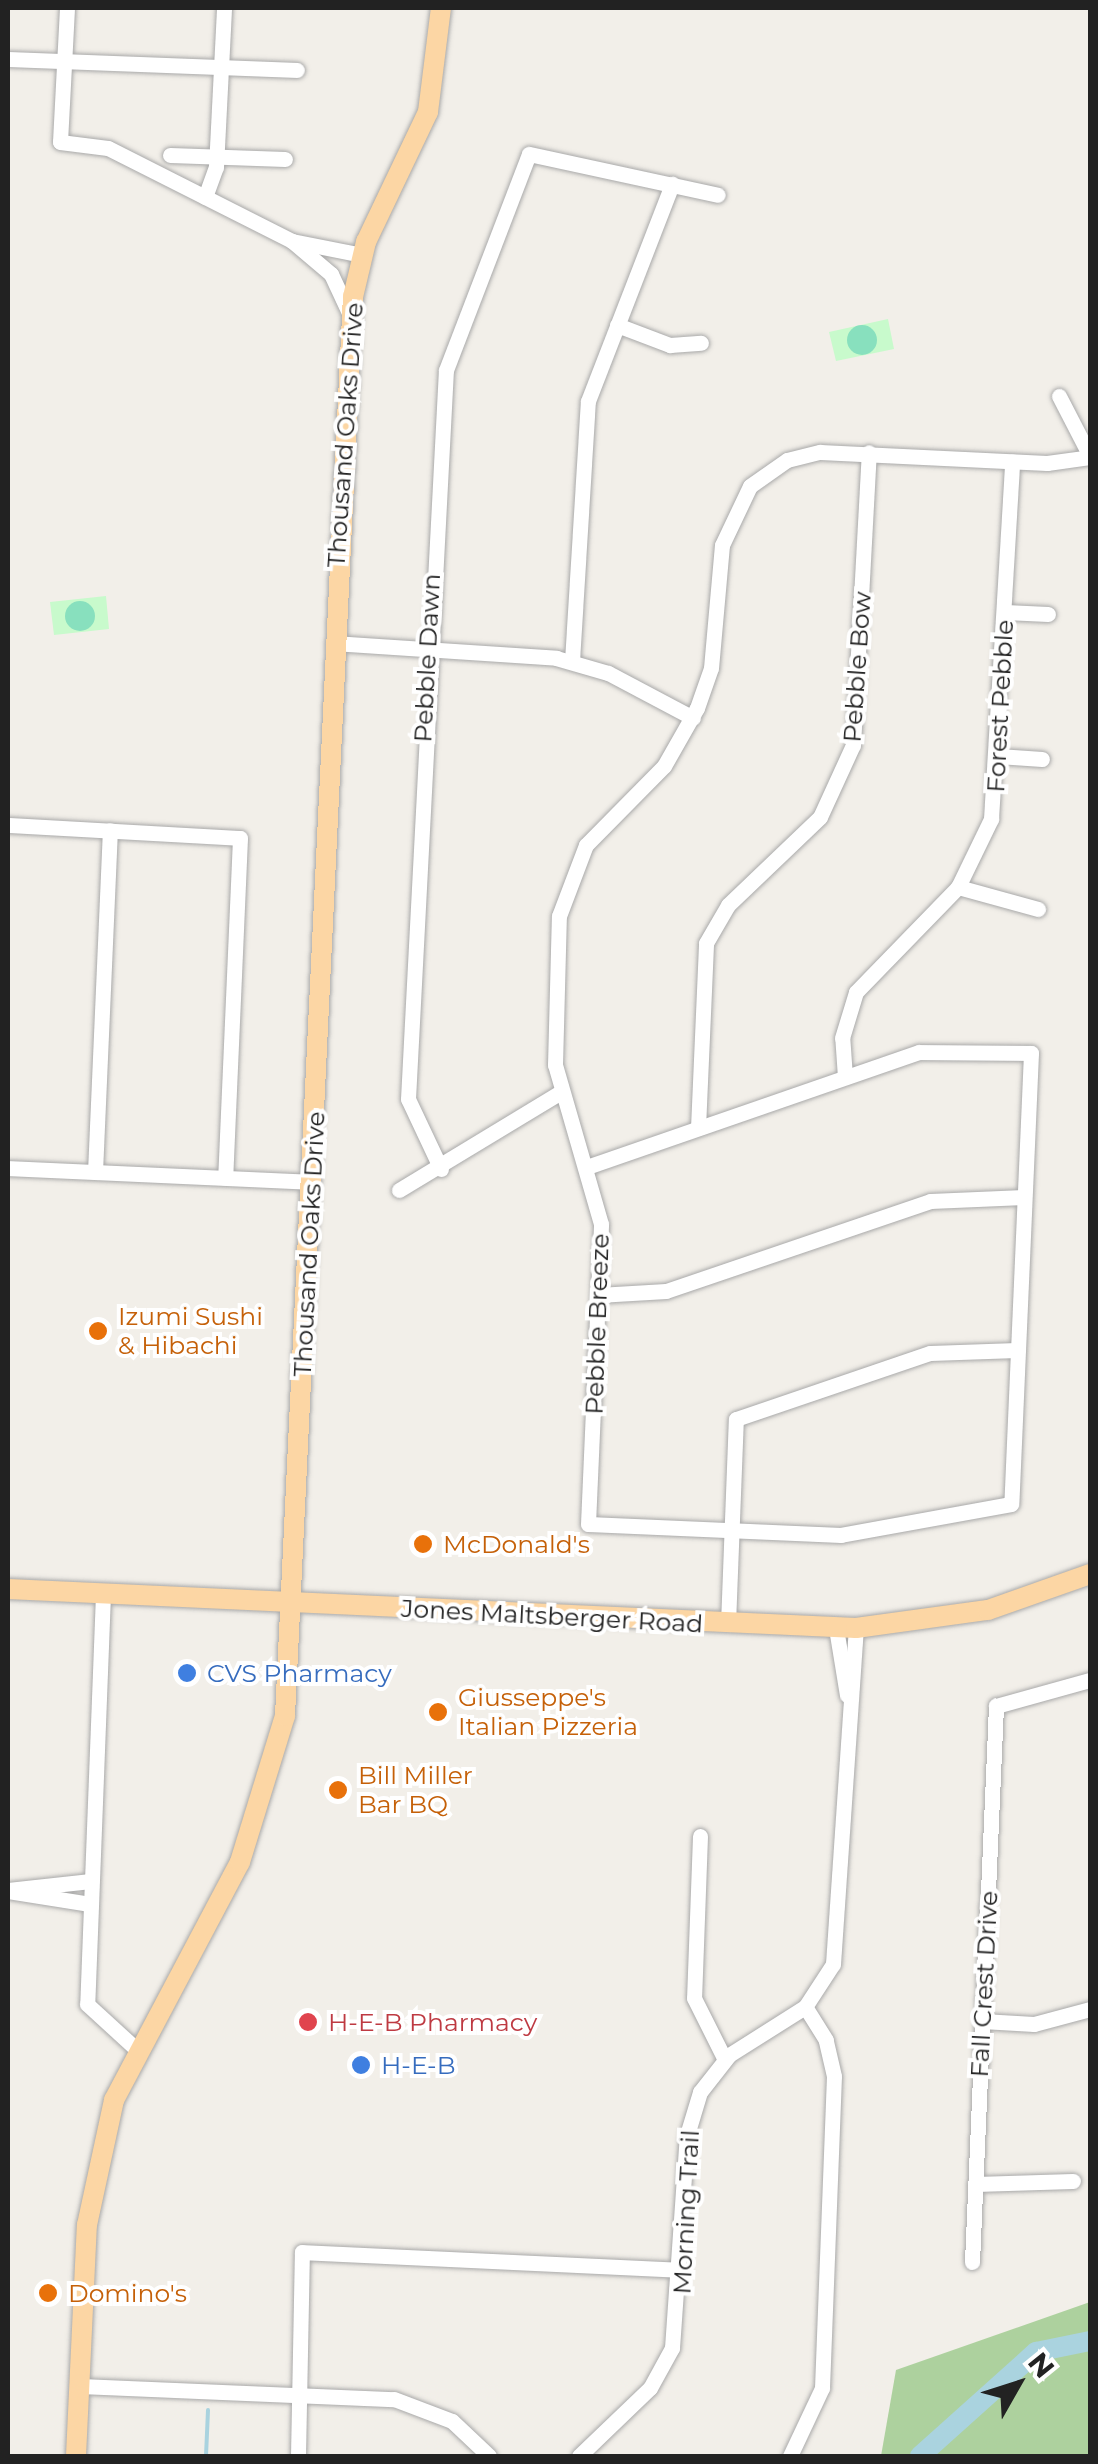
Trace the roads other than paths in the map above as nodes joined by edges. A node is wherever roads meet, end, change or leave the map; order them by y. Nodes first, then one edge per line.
1 (67, 8) edge
2 (224, 8) edge
3 (441, 8) edge
4 (9, 59) edge
5 (64, 60) junction
6 (221, 68) junction
7 (297, 70) dead end
8 (170, 155) dead end
9 (217, 159) junction
10 (284, 159) dead end
11 (672, 184) junction
12 (718, 195) dead end
13 (205, 197) junction
14 (292, 241) junction
15 (362, 255) junction
16 (352, 319) junction
17 (617, 325) junction
18 (701, 343) dead end
19 (1060, 396) dead end
20 (870, 452) junction
21 (1090, 457) edge
22 (1012, 462) junction
23 (1005, 612) junction
24 (1048, 614) dead end
25 (333, 643) junction
26 (427, 650) junction
27 (572, 661) junction
28 (693, 718) junction
29 (998, 756) junction
30 (1042, 759) dead end
31 (8, 825) edge
32 (110, 830) junction
33 (958, 887) junction
34 (1038, 908) dead end
35 (846, 1077) junction
36 (559, 1094) junction
37 (698, 1128) junction
38 (587, 1167) junction
39 (8, 1168) edge
40 (441, 1169) junction
41 (95, 1172) junction
42 (225, 1178) junction
43 (312, 1182) junction
44 (398, 1190) dead end
45 (1024, 1196) junction
46 (598, 1296) junction
47 (1017, 1350) junction
48 (732, 1531) junction
49 (1090, 1574) edge
50 (8, 1589) edge
51 (103, 1594) junction
52 (294, 1603) junction
53 (728, 1624) junction
54 (846, 1628) junction
55 (1090, 1680) edge
56 (700, 1836) dead end
57 (91, 1882) junction
58 (8, 1890) edge
59 (90, 1904) junction
60 (805, 2007) junction
61 (1090, 2009) edge
62 (982, 2021) junction
63 (135, 2048) junction
64 (724, 2060) junction
65 (1073, 2181) dead end
66 (975, 2184) junction
67 (972, 2262) dead end
68 (682, 2270) junction
69 (80, 2386) junction
70 (297, 2394) junction
71 (76, 2456) edge
72 (298, 2456) edge
73 (489, 2456) edge
74 (579, 2456) edge
75 (790, 2456) edge

1 - 5 street
2 - 6 street
3 - 15 main road, Thousand Oaks Drive
4 - 5 street
5 - 6 street
5 - 13 street
6 - 7 street
6 - 9 street
8 - 9 street
9 - 10 street
9 - 13 street
11 - 12 street
11 - 17 street
11 - 26 street, Pebble Dawn
13 - 14 street
14 - 15 street
14 - 16 street
15 - 16 main road, Thousand Oaks Drive
16 - 25 main road, Thousand Oaks Drive
17 - 18 street
17 - 27 street
19 - 21 street
20 - 22 street
20 - 28 street, Pebble Breeze
20 - 37 street, Pebble Bow
21 - 22 street
22 - 23 street, Forest Pebble
23 - 24 street
23 - 29 street, Forest Pebble
25 - 26 street
25 - 43 main road, Thousand Oaks Drive
26 - 27 street
26 - 40 street, Pebble Dawn
27 - 28 street
28 - 36 street, Pebble Breeze
29 - 30 street
29 - 33 street, Forest Pebble
31 - 32 street
32 - 41 street
32 - 42 street
33 - 34 street
33 - 35 street, Forest Pebble
35 - 37 street
35 - 45 street
36 - 38 street, Pebble Breeze
36 - 40 street
37 - 38 street
38 - 46 street, Pebble Breeze
39 - 41 street
40 - 44 street
41 - 42 street
42 - 43 street
43 - 52 main road, Thousand Oaks Drive
45 - 46 street
45 - 47 street
46 - 48 street, Pebble Breeze
47 - 48 street
47 - 48 street
48 - 53 street
49 - 54 main road, Jones Maltsberger Road
50 - 51 main road, Jones Maltsberger Road
51 - 52 main road, Jones Maltsberger Road
51 - 57 street
52 - 53 main road, Jones Maltsberger Road
52 - 63 main road, Thousand Oaks Drive
53 - 54 main road, Jones Maltsberger Road
54 - 60 street, Morning Trail
55 - 62 street, Fall Crest Drive
56 - 64 street
57 - 58 street
57 - 59 street
58 - 59 street
59 - 63 street
60 - 64 street, Morning Trail
60 - 75 street
61 - 62 street
62 - 66 street, Fall Crest Drive
63 - 69 main road, Thousand Oaks Drive
64 - 68 street, Morning Trail
65 - 66 street
66 - 67 street, Fall Crest Drive
68 - 70 street
68 - 74 street, Morning Trail
69 - 70 street
69 - 71 main road, Thousand Oaks Drive
70 - 72 street
70 - 73 street

